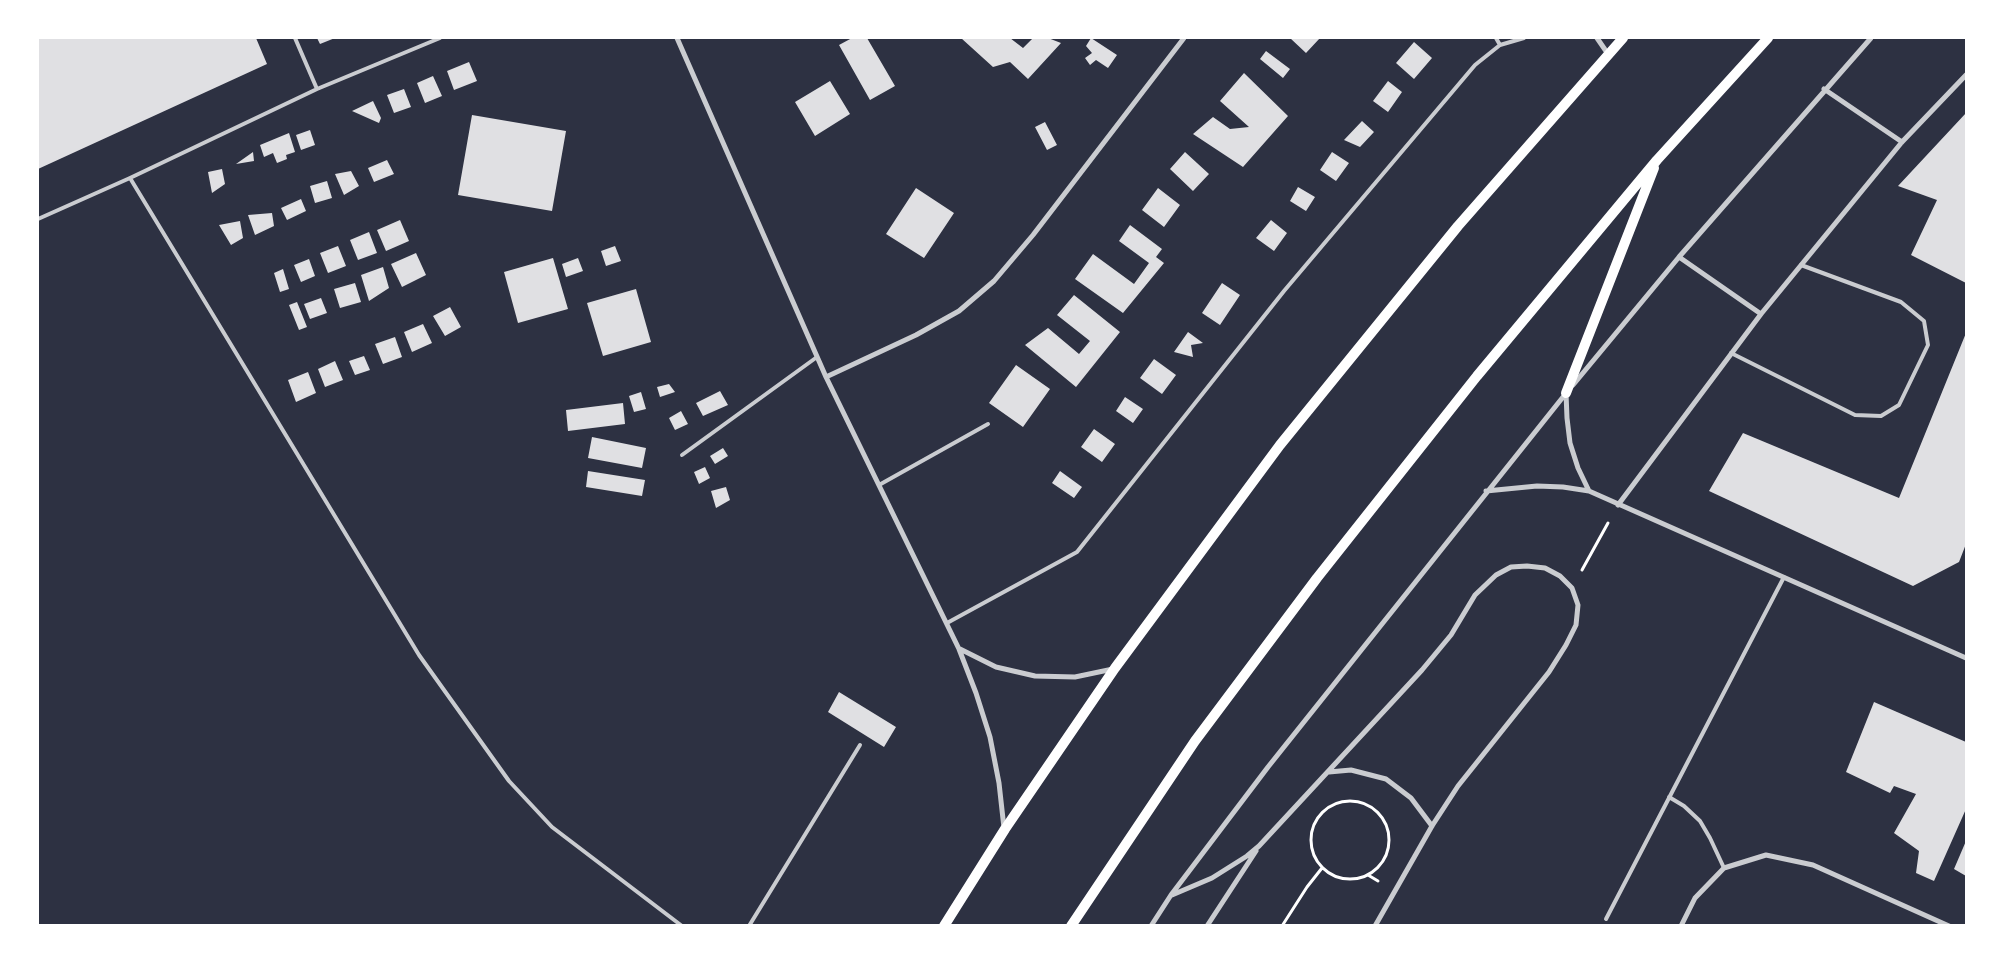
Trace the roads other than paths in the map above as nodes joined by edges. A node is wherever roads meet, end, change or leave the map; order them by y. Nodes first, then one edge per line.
1 (294, 38) edge
2 (440, 38) edge
3 (677, 38) edge
4 (1184, 38) edge
5 (1496, 38) edge
6 (1524, 38) edge
7 (1597, 38) edge
8 (1623, 38) edge
9 (1768, 38) edge
10 (1871, 38) edge
11 (1500, 45) junction
12 (1608, 54) junction
13 (1966, 75) edge
14 (317, 89) junction
15 (1824, 89) junction
16 (1902, 142) junction
17 (1657, 160) junction
18 (130, 178) junction
19 (38, 219) edge
20 (1679, 257) junction
21 (1802, 265) junction
22 (1761, 314) junction
23 (1731, 353) junction
24 (817, 357) junction
25 (826, 377) junction
26 (1566, 393) junction
27 (988, 424) dead end
28 (682, 455) dead end
29 (879, 485) junction
30 (1486, 491) junction
31 (1589, 491) junction
32 (1618, 505) junction
33 (1784, 577) junction
34 (947, 623) junction
35 (959, 649) junction
36 (1966, 658) edge
37 (1115, 668) junction
38 (860, 745) dead end
39 (1329, 772) junction
40 (1669, 797) junction
41 (1432, 826) junction
42 (1004, 830) junction
43 (1259, 846) junction
44 (1724, 868) junction
45 (1171, 895) junction
46 (1606, 919) dead end
47 (682, 926) edge
48 (750, 926) edge
49 (944, 926) edge
50 (1071, 926) edge
51 (1151, 926) edge
52 (1206, 926) edge
53 (1375, 926) edge
54 (1680, 926) edge
55 (1949, 926) edge

1 - 14 lane
2 - 14 lane
3 - 24 street
4 - 25 street
5 - 11 lane
6 - 11 lane
7 - 12 street
8 - 12 main road
9 - 17 main road
10 - 15 street
11 - 34 lane
12 - 37 main road
13 - 16 street
14 - 18 lane
15 - 16 street
15 - 20 street
16 - 21 street
17 - 26 main road
17 - 50 main road
18 - 19 lane
18 - 47 lane
20 - 22 street
20 - 26 street
21 - 22 street
21 - 23 lane
22 - 23 street
23 - 32 street
24 - 25 street
24 - 28 lane
25 - 29 street
26 - 30 street
26 - 31 street
27 - 29 lane
29 - 34 street
30 - 31 street
30 - 45 street
31 - 32 street
32 - 33 street
33 - 36 street
33 - 40 lane
34 - 35 street
35 - 37 street
35 - 42 street
37 - 42 main road
38 - 48 lane
39 - 41 street
39 - 41 street
39 - 43 street
40 - 44 lane
40 - 46 lane
41 - 53 street
42 - 49 main road
43 - 45 street
43 - 52 street
44 - 54 street
44 - 55 street
45 - 51 street

